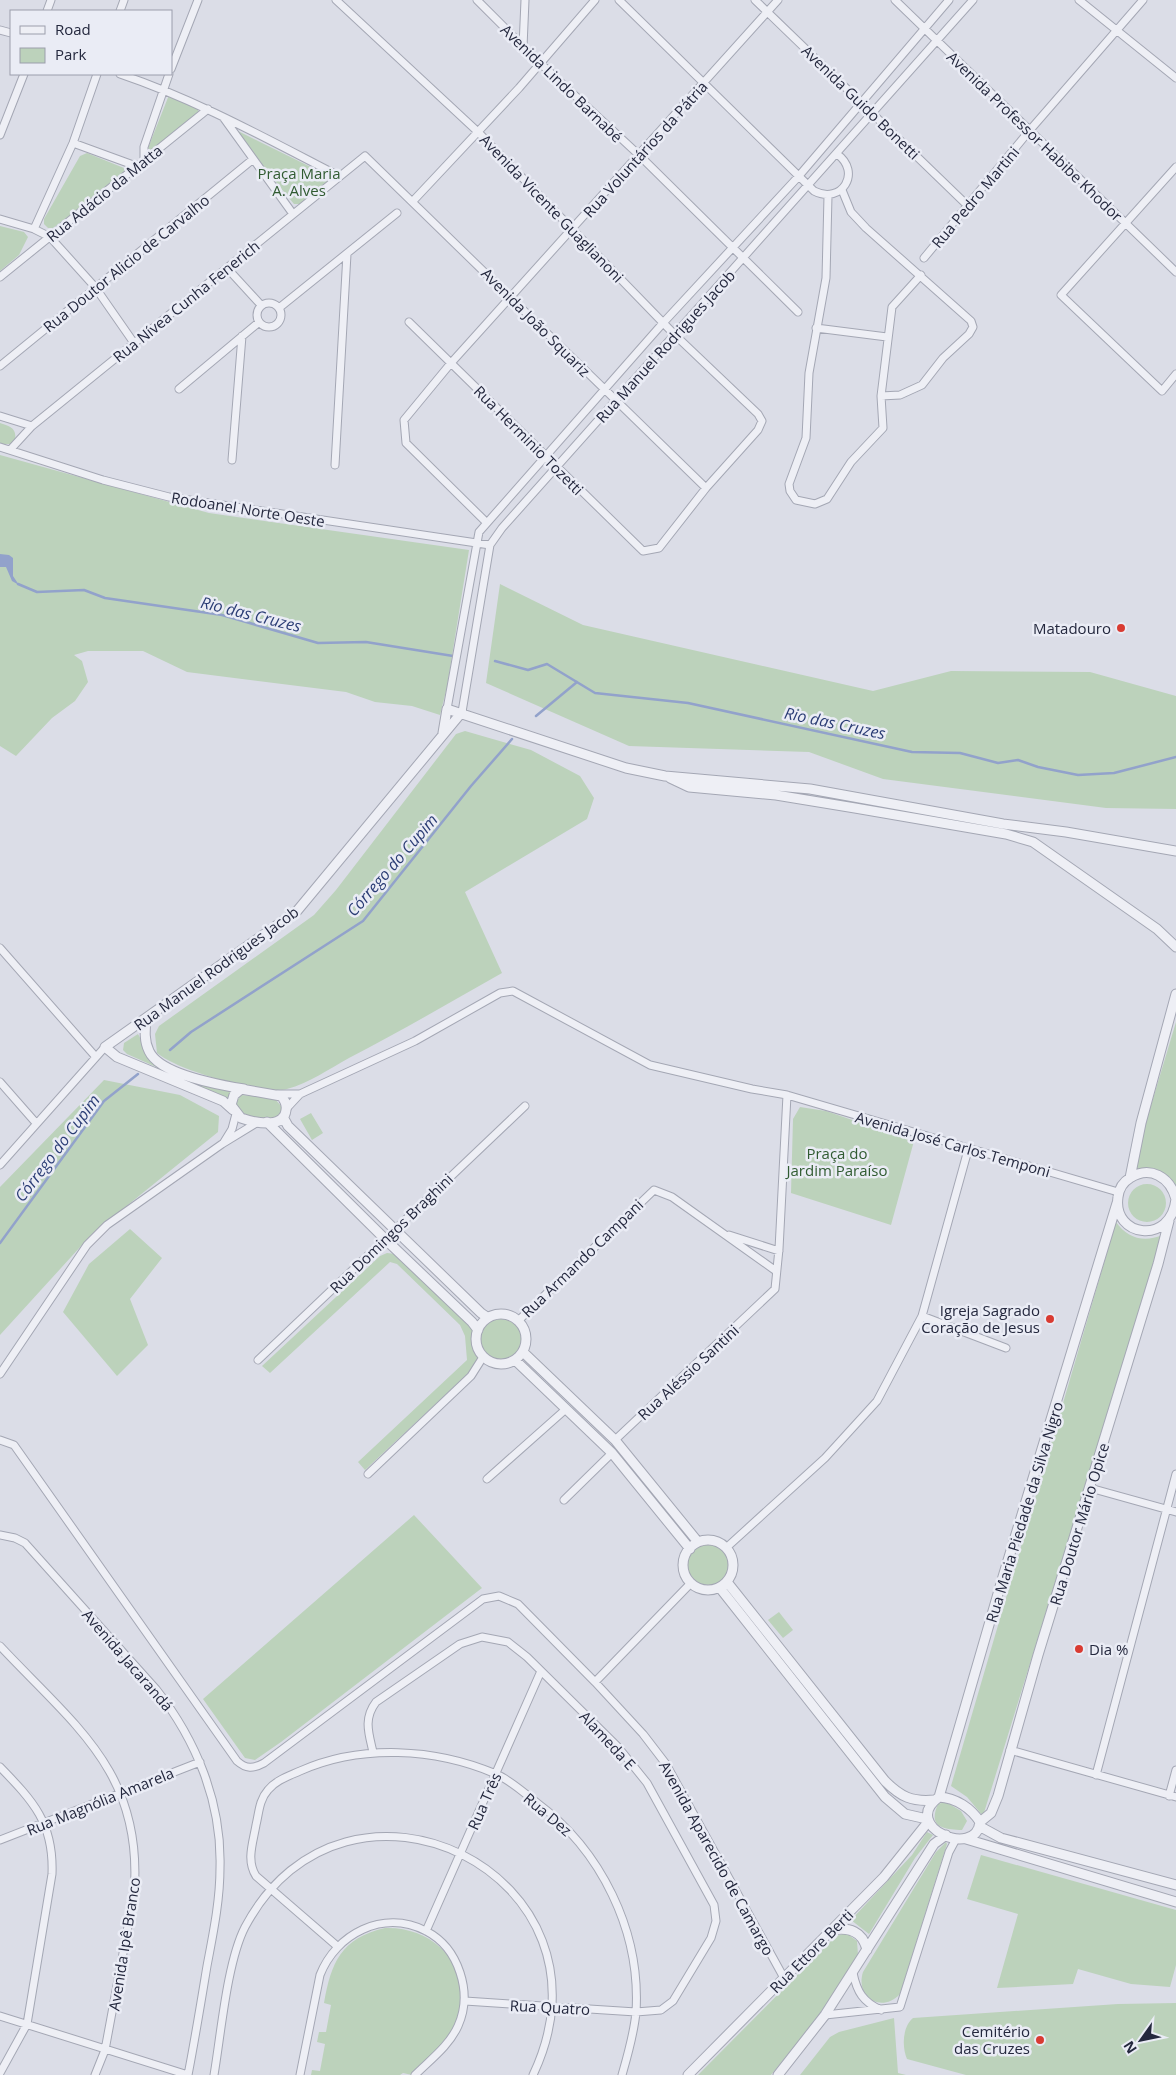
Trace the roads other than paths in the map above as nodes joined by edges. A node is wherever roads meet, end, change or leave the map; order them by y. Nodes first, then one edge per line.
1 (198, 0) edge
2 (336, 0) edge
3 (477, 0) edge
4 (525, 0) edge
5 (595, 0) edge
6 (619, 0) edge
7 (755, 0) edge
8 (778, 0) edge
9 (895, 0) edge
10 (949, 0) edge
11 (972, 0) edge
12 (1079, 0) edge
13 (1143, 0) edge
14 (768, 12) junction
15 (924, 30) junction
16 (1117, 31) junction
17 (936, 41) junction
18 (524, 47) junction
19 (540, 63) junction
20 (172, 66) edge
21 (24, 75) edge
22 (97, 75) edge
23 (123, 75) edge
24 (170, 75) edge
25 (1176, 78) edge
26 (704, 83) junction
27 (164, 88) junction
28 (863, 104) junction
29 (208, 109) junction
30 (873, 114) junction
31 (221, 115) junction
32 (1030, 130) junction
33 (478, 132) junction
34 (0, 135) edge
35 (73, 143) junction
36 (837, 154) junction
37 (639, 155) junction
38 (365, 156) joint
39 (144, 159) junction
40 (252, 160) junction
41 (136, 166) junction
42 (1176, 167) edge
43 (339, 176) junction
44 (798, 177) junction
45 (807, 185) junction
46 (842, 190) junction
47 (828, 196) junction
48 (413, 201) junction
49 (967, 205) junction
50 (397, 213) dead end
51 (293, 214) junction
52 (0, 219) edge
53 (1126, 224) junction
54 (34, 229) junction
55 (574, 230) junction
56 (50, 237) junction
57 (734, 248) junction
58 (347, 254) junction
59 (924, 258) dead end
60 (745, 259) junction
61 (227, 268) junction
62 (1176, 272) edge
63 (921, 275) junction
64 (0, 277) edge
65 (95, 287) junction
66 (512, 297) junction
67 (261, 304) junction
68 (279, 308) junction
69 (798, 312) dead end
70 (409, 322) dead end
71 (258, 323) junction
72 (663, 323) junction
73 (816, 328) junction
74 (674, 334) junction
75 (242, 336) junction
76 (887, 338) junction
77 (134, 343) junction
78 (451, 363) junction
79 (0, 366) edge
80 (1176, 374) edge
81 (179, 389) dead end
82 (604, 390) junction
83 (881, 396) junction
84 (615, 400) junction
85 (0, 416) edge
86 (32, 426) junction
87 (0, 447) edge
88 (10, 450) junction
89 (545, 456) junction
90 (232, 460) dead end
91 (335, 465) dead end
92 (556, 468) junction
93 (706, 488) junction
94 (486, 522) junction
95 (476, 543) junction
96 (490, 545) junction
97 (447, 709) junction
98 (462, 712) junction
99 (443, 733) junction
100 (665, 776) junction
101 (1176, 851) edge
102 (1176, 947) edge
103 (0, 948) edge
104 (1176, 994) edge
105 (146, 1020) junction
106 (105, 1047) junction
107 (95, 1056) junction
108 (0, 1082) edge
109 (244, 1089) junction
110 (276, 1093) junction
111 (300, 1094) junction
112 (787, 1095) junction
113 (525, 1106) dead end
114 (235, 1112) junction
115 (285, 1113) junction
116 (263, 1122) junction
117 (36, 1124) junction
118 (222, 1144) junction
119 (968, 1150) junction
120 (0, 1165) edge
121 (1130, 1178) junction
122 (1118, 1192) junction
123 (1176, 1199) edge
124 (1117, 1203) junction
125 (1175, 1211) edge
126 (1169, 1221) junction
127 (394, 1230) junction
128 (722, 1232) junction
129 (385, 1239) junction
130 (779, 1251) junction
131 (776, 1271) junction
132 (492, 1316) junction
133 (922, 1316) junction
134 (518, 1321) junction
135 (478, 1330) junction
136 (1006, 1348) dead end
137 (523, 1352) junction
138 (483, 1357) junction
139 (258, 1360) dead end
140 (515, 1360) junction
141 (0, 1374) edge
142 (566, 1409) junction
143 (0, 1440) edge
144 (615, 1440) junction
145 (612, 1453) junction
146 (368, 1474) dead end
147 (1176, 1474) edge
148 (487, 1478) dead end
149 (1090, 1488) junction
150 (564, 1500) dead end
151 (1166, 1509) junction
152 (1176, 1512) edge
153 (0, 1535) edge
154 (698, 1542) junction
155 (690, 1548) junction
156 (726, 1548) junction
157 (727, 1582) junction
158 (691, 1583) junction
159 (720, 1588) junction
160 (0, 1646) edge
161 (541, 1671) junction
162 (595, 1682) junction
163 (1010, 1750) junction
164 (373, 1752) junction
165 (200, 1762) junction
166 (0, 1767) edge
167 (1176, 1770) edge
168 (496, 1774) junction
169 (1096, 1775) junction
170 (122, 1793) junction
171 (1172, 1797) edge
172 (937, 1798) junction
173 (928, 1821) junction
174 (45, 1824) junction
175 (979, 1824) junction
176 (946, 1835) junction
177 (956, 1839) junction
178 (966, 1839) junction
179 (0, 1840) edge
180 (462, 1852) junction
181 (1176, 1885) edge
182 (272, 1890) junction
183 (1176, 1902) edge
184 (832, 1930) junction
185 (426, 1931) junction
186 (337, 1946) junction
187 (867, 1950) junction
188 (852, 1973) junction
189 (784, 1978) junction
190 (465, 2001) junction
191 (553, 2008) junction
192 (881, 2010) junction
193 (636, 2012) junction
194 (825, 2015) junction
195 (0, 2016) edge
196 (26, 2024) junction
197 (105, 2050) junction
198 (0, 2073) edge
199 (95, 2075) edge
200 (188, 2075) edge
201 (214, 2075) edge
202 (300, 2075) edge
203 (415, 2075) edge
204 (533, 2075) edge
205 (622, 2075) edge
206 (688, 2075) edge
207 (778, 2075) edge

1 - 20 street
2 - 33 street, Avenida Vicente Guaglianoni
3 - 18 street, Avenida Lindo Barnabé
4 - 18 street
5 - 19 street
6 - 26 street
7 - 14 street, Avenida Guido Bonetti
8 - 14 street, Rua Voluntários da Pátria
9 - 15 street, Avenida Professor Habibe Khodor
10 - 15 street, Rua Manuel Rodrigues Jacob
11 - 17 street, Rua Manuel Rodrigues Jacob
12 - 16 street
13 - 16 street, Rua Pedro Martini
14 - 26 street, Rua Voluntários da Pátria
14 - 28 street, Avenida Guido Bonetti
15 - 17 street, Avenida Professor Habibe Khodor
15 - 28 street, Rua Manuel Rodrigues Jacob
16 - 25 street
16 - 32 street, Rua Pedro Martini
17 - 30 street, Rua Manuel Rodrigues Jacob
17 - 32 street, Avenida Professor Habibe Khodor
18 - 19 street, Avenida Lindo Barnabé
19 - 33 street
19 - 37 street, Avenida Lindo Barnabé
21 - 34 street
22 - 35 street
23 - 27 street
24 - 27 street
26 - 37 street, Rua Voluntários da Pátria
26 - 44 street
27 - 29 street
27 - 39 street
28 - 30 street, Avenida Guido Bonetti
28 - 44 street, Rua Manuel Rodrigues Jacob
29 - 31 street
29 - 39 street, Rua Adácio da Matta
30 - 36 street, Rua Manuel Rodrigues Jacob
30 - 49 street, Avenida Guido Bonetti
31 - 40 street
31 - 43 street
32 - 49 street, Rua Pedro Martini
32 - 53 street, Avenida Professor Habibe Khodor
33 - 48 street
33 - 55 street, Avenida Vicente Guaglianoni
35 - 41 street
35 - 54 street
36 - 45 street, Rua Manuel Rodrigues Jacob
36 - 46 street
37 - 55 street, Rua Voluntários da Pátria
37 - 57 street, Avenida Lindo Barnabé
38 - 43 street, Rua Nívea Cunha Fenerich
38 - 48 street, Avenida João Squariz
39 - 41 street, Rua Adácio da Matta
40 - 51 street
40 - 65 street, Rua Doutor Alicio de Carvalho
41 - 56 street, Rua Adácio da Matta
42 - 53 street
43 - 51 street, Rua Nívea Cunha Fenerich
44 - 45 street
44 - 57 street, Rua Manuel Rodrigues Jacob
45 - 47 street
45 - 60 street, Rua Manuel Rodrigues Jacob
46 - 47 street
46 - 63 street
47 - 73 street
48 - 66 street, Avenida João Squariz
49 - 59 street, Rua Pedro Martini
50 - 58 street
51 - 61 street, Rua Nívea Cunha Fenerich
52 - 54 street
53 - 62 street, Avenida Professor Habibe Khodor
53 - 80 street
54 - 56 street
55 - 66 street, Rua Voluntários da Pátria
55 - 72 street, Avenida Vicente Guaglianoni
56 - 64 street, Rua Adácio da Matta
56 - 65 street
57 - 60 street, Avenida Lindo Barnabé
57 - 72 street, Rua Manuel Rodrigues Jacob
58 - 68 street
58 - 91 street
60 - 69 street, Avenida Lindo Barnabé
60 - 74 street, Rua Manuel Rodrigues Jacob
61 - 67 street
61 - 77 street, Rua Nívea Cunha Fenerich
63 - 76 street
63 - 83 street
65 - 77 street
65 - 79 street, Rua Doutor Alicio de Carvalho
66 - 78 street, Rua Voluntários da Pátria
66 - 82 street, Avenida João Squariz
67 - 68 street
67 - 71 street
68 - 71 street
70 - 78 street, Rua Herminio Tozetti
71 - 75 street
72 - 74 street, Avenida Vicente Guaglianoni
72 - 82 street, Rua Manuel Rodrigues Jacob
73 - 76 street
73 - 83 street
74 - 84 street, Rua Manuel Rodrigues Jacob
74 - 93 street, Avenida Vicente Guaglianoni
75 - 81 street
75 - 90 street
76 - 83 street
77 - 86 street, Rua Nívea Cunha Fenerich
78 - 89 street, Rua Herminio Tozetti
78 - 94 street, Rua Voluntários da Pátria
82 - 84 street, Avenida João Squariz
82 - 89 street, Rua Manuel Rodrigues Jacob
84 - 92 street, Rua Manuel Rodrigues Jacob
84 - 93 street, Avenida João Squariz
85 - 86 street
86 - 88 street, Rua Nívea Cunha Fenerich
87 - 88 street, Rodoanel Norte Oeste
88 - 95 street, Rodoanel Norte Oeste
89 - 92 street, Rua Herminio Tozetti
89 - 94 street, Rua Manuel Rodrigues Jacob
92 - 93 street, Rua Herminio Tozetti
92 - 96 street, Rua Manuel Rodrigues Jacob
94 - 95 street, Rua Manuel Rodrigues Jacob
95 - 96 street, Rodoanel Norte Oeste
95 - 97 street, Rua Manuel Rodrigues Jacob
96 - 98 street, Rua Manuel Rodrigues Jacob
97 - 98 street
97 - 99 street, Rua Manuel Rodrigues Jacob
98 - 99 street, Rua Manuel Rodrigues Jacob
98 - 100 street
99 - 105 street, Rua Manuel Rodrigues Jacob
100 - 101 street
100 - 102 street
103 - 107 street
104 - 121 street
105 - 106 street, Rua Manuel Rodrigues Jacob
105 - 109 street
106 - 107 street, Rua Manuel Rodrigues Jacob
106 - 114 street
107 - 117 street, Rua Manuel Rodrigues Jacob
108 - 117 street
109 - 110 street
109 - 114 street
110 - 111 street
110 - 115 street
111 - 112 street, Avenida José Carlos Temponi
111 - 115 street
112 - 119 street, Avenida José Carlos Temponi
112 - 130 street, Rua Aléssio Santini
113 - 127 street, Rua Domingos Braghini
114 - 116 street
114 - 118 street
115 - 116 street
115 - 127 street
116 - 118 street
116 - 129 street
117 - 120 street, Rua Manuel Rodrigues Jacob
118 - 141 street
119 - 122 street, Avenida José Carlos Temponi
119 - 133 street
121 - 122 street
121 - 123 street
122 - 124 street
123 - 125 street
124 - 126 street
124 - 172 street, Rua Maria Piedade da Silva Nigro
125 - 126 street
126 - 149 street, Rua Doutor Mário Opice
127 - 129 street, Rua Domingos Braghini
127 - 132 street
128 - 130 street, Rua Armando Campani
128 - 131 street, Rua Armando Campani
128 - 134 street, Rua Armando Campani
129 - 135 street
129 - 139 street, Rua Domingos Braghini
130 - 131 street, Rua Aléssio Santini
131 - 144 street, Rua Aléssio Santini
132 - 134 street
132 - 135 street
133 - 136 street
133 - 156 street
134 - 137 street
135 - 138 street
137 - 140 street
137 - 144 street
138 - 140 street
138 - 146 street
140 - 142 street
142 - 145 street
142 - 148 street
143 - 162 street, Avenida Aparecido de Camargo
144 - 154 street
145 - 150 street
145 - 155 street
147 - 151 street
149 - 151 street
149 - 163 street, Rua Doutor Mário Opice
151 - 152 street
151 - 169 street
153 - 165 street, Avenida Jacarandá
154 - 155 street
154 - 156 street
155 - 158 street
156 - 157 street
157 - 159 street
157 - 172 street
158 - 159 street
158 - 162 street
159 - 173 street
160 - 170 street, Avenida Ipê Branco
161 - 164 street, Alameda E
161 - 168 street, Rua Três
161 - 193 street, Alameda E
162 - 189 street, Avenida Aparecido de Camargo
163 - 169 street
163 - 175 street, Rua Doutor Mário Opice
164 - 168 street, Rua Dez
164 - 182 street, Rua Dez
165 - 170 street, Rua Magnólia Amarela
165 - 200 street, Avenida Jacarandá
166 - 174 street
167 - 171 street
168 - 180 street, Rua Três
168 - 193 street, Rua Dez
169 - 171 street
170 - 174 street, Rua Magnólia Amarela
170 - 197 street, Avenida Ipê Branco
172 - 173 street
172 - 175 street
173 - 176 street
173 - 184 street, Rua Ettore Berti
174 - 179 street, Rua Magnólia Amarela
174 - 196 street
175 - 178 street
175 - 181 street
176 - 177 street
176 - 187 street
177 - 178 street
177 - 192 street
178 - 183 street
180 - 182 street
180 - 185 street, Rua Três
180 - 191 street
182 - 186 street
182 - 201 street
184 - 187 street
184 - 189 street, Rua Ettore Berti
185 - 186 street
185 - 190 street
186 - 202 street
187 - 188 street
188 - 192 street
188 - 194 street
189 - 206 street, Rua Ettore Berti
190 - 191 street, Rua Quatro
190 - 203 street
191 - 193 street, Rua Quatro
191 - 204 street
192 - 194 street
193 - 205 street, Rua Dez
194 - 207 street
195 - 196 street
196 - 197 street
196 - 198 street
197 - 199 street, Avenida Ipê Branco
197 - 200 street

